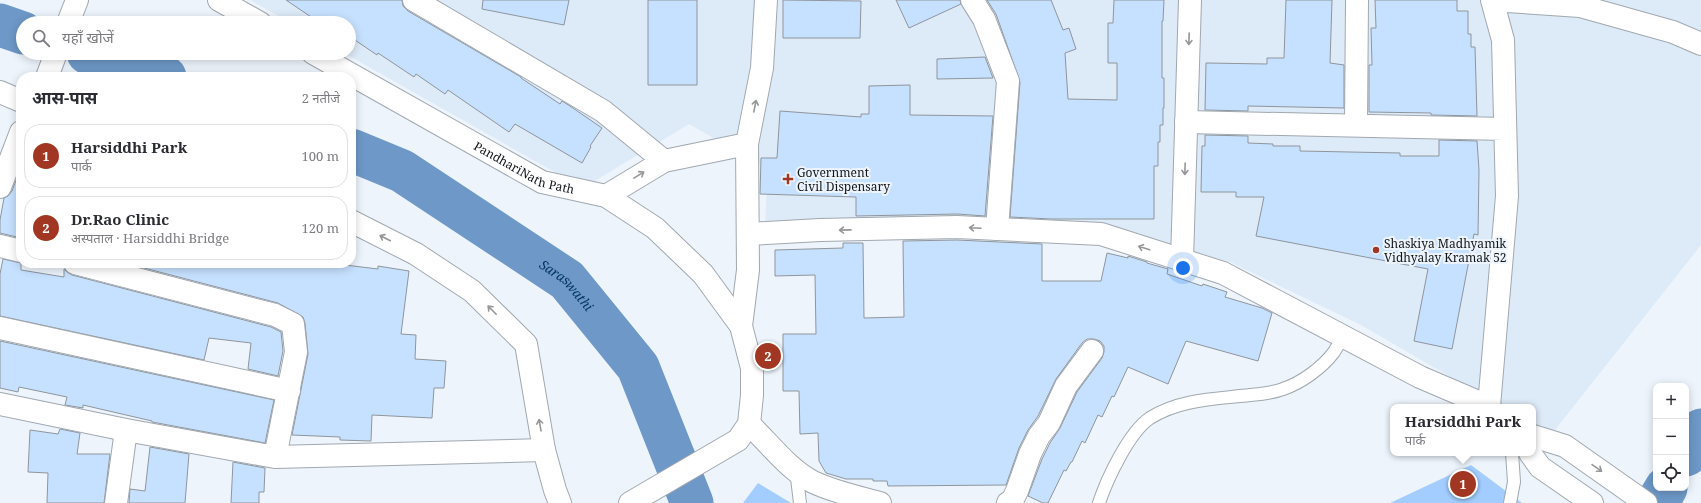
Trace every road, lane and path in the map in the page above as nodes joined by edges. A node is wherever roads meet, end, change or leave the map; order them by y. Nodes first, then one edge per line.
1 (77, 0) edge
2 (219, 0) edge
3 (414, 0) edge
4 (766, 0) edge
5 (972, 0) edge
6 (1190, 0) edge
7 (1357, 0) edge
8 (1492, 0) edge
9 (1580, 3) edge
10 (71, 16) edge
11 (248, 16) edge
12 (1701, 44) edge
13 (53, 60) edge
14 (325, 60) edge
15 (49, 72) edge
16 (347, 72) edge
17 (356, 77) edge
18 (0, 92) edge
19 (16, 99) edge
20 (1186, 122) junction
21 (1356, 125) junction
22 (1506, 128) junction
23 (747, 144) junction
24 (16, 145) edge
25 (664, 161) junction
26 (0, 187) edge
27 (606, 196) junction
28 (356, 224) edge
29 (997, 229) junction
30 (748, 234) junction
31 (0, 246) edge
32 (16, 250) edge
33 (1182, 260) junction
34 (98, 268) edge
35 (741, 326) junction
36 (0, 328) edge
37 (1343, 336) junction
38 (1092, 351) dead end
39 (289, 391) junction
40 (0, 404) edge
41 (1482, 404) edge
42 (1489, 404) edge
43 (126, 430) junction
44 (743, 432) junction
45 (1536, 437) edge
46 (544, 450) junction
47 (1512, 456) edge
48 (275, 457) junction
49 (1535, 460) edge
50 (796, 470) junction
51 (555, 499) edge
52 (116, 503) edge
53 (630, 503) edge
54 (800, 503) edge
55 (880, 503) edge
56 (1008, 503) edge
57 (1099, 503) edge
58 (1510, 503) edge
59 (1592, 503) edge
60 (1646, 503) edge

1 - 10 street
2 - 11 street
3 - 25 street
23 -> 4 street
5 - 29 street
6 -> 20 street
7 - 21 street
8 - 9 street
8 - 22 street
9 - 12 street
13 - 15 street
14 - 16 street, PandhariNath Path
17 - 27 street, PandhariNath Path
18 - 19 street
20 - 21 street
20 -> 33 street
21 - 22 street
22 - 42 street
23 - 25 street
23 - 30 street
24 - 26 street
27 -> 25 street
27 - 35 street
46 -> 28 street
29 -> 30 street
33 -> 29 street
30 - 35 street
31 - 32 street
33 - 37 street
34 - 39 street
35 - 44 street
36 - 39 street
37 - 41 street
37 - 57 lane
38 - 56 street
39 - 48 street
40 - 43 street
43 - 48 street
43 - 52 street
44 - 50 street
44 - 53 street
45 -> 60 street
46 - 48 street
46 - 51 street
47 - 58 lane
49 - 59 street
50 - 54 lane
50 - 55 street

